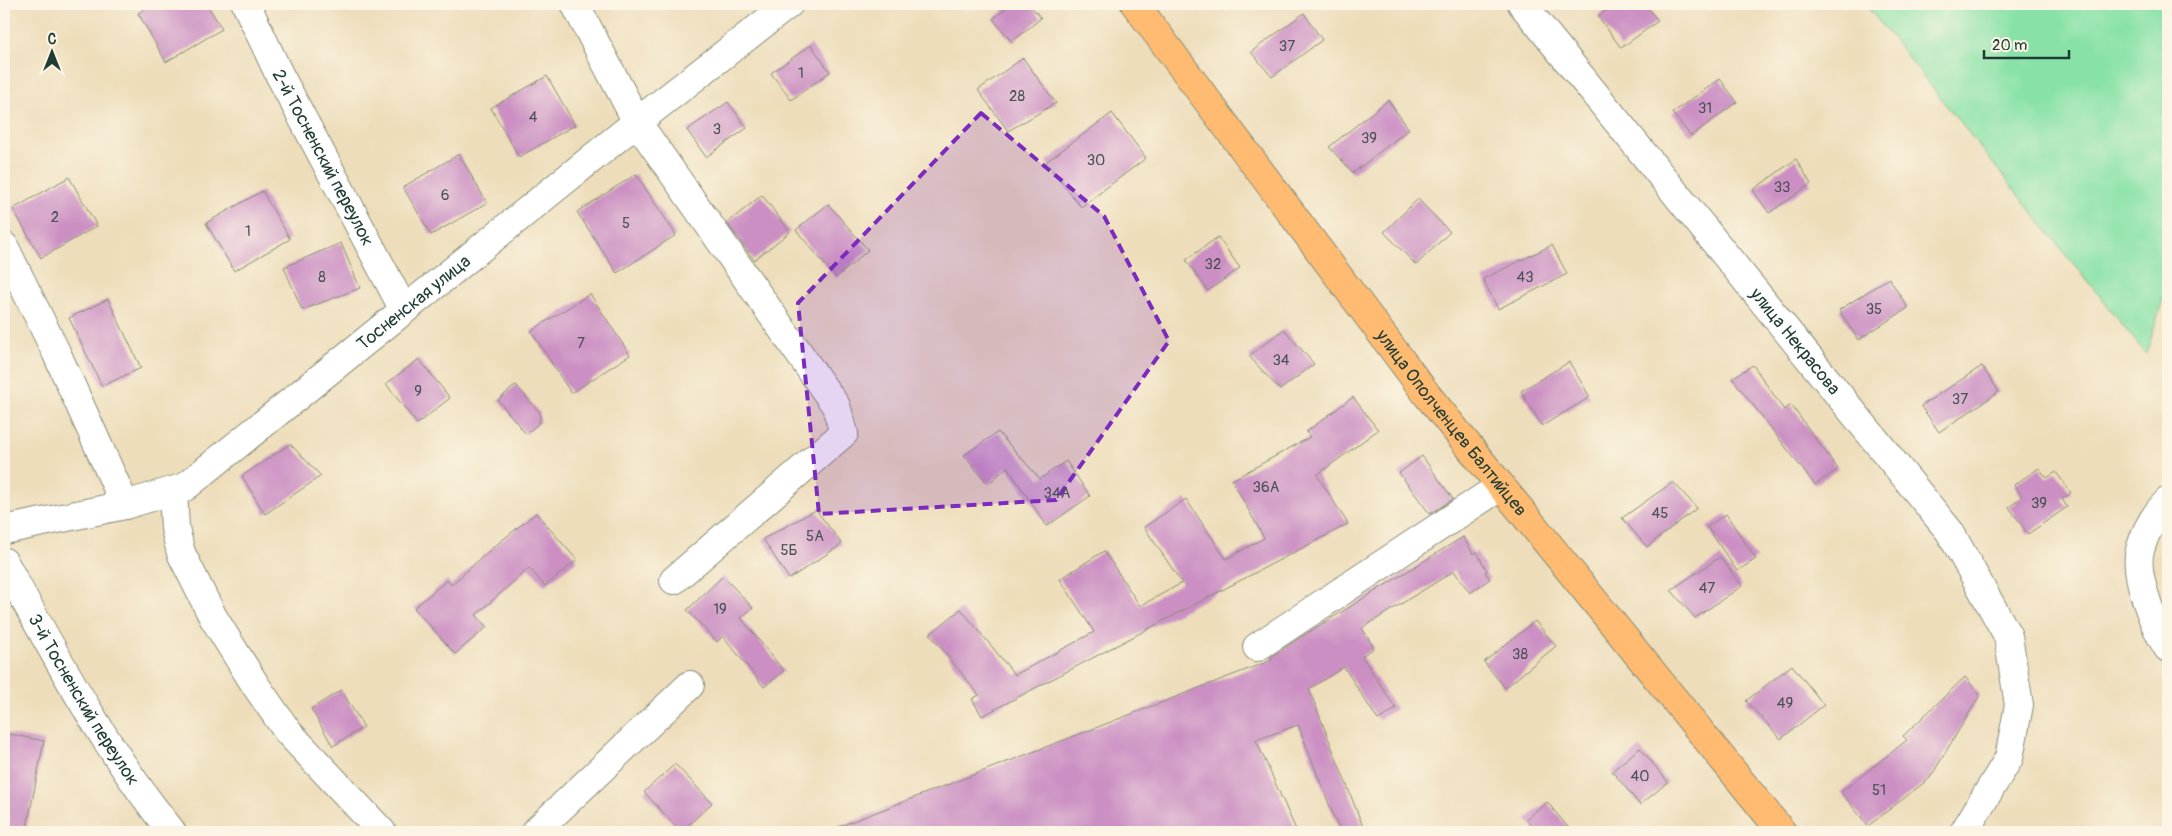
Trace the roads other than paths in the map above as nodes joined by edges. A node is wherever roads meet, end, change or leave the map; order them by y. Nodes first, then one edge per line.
1 (246, 4) edge
2 (574, 4) edge
3 (789, 4) edge
4 (1134, 4) edge
5 (1522, 4) edge
6 (637, 122) junction
7 (4, 246) edge
8 (404, 310) junction
9 (1501, 486) junction
10 (173, 491) junction
11 (2168, 501) edge
12 (125, 505) junction
13 (4, 530) edge
14 (4, 562) edge
15 (674, 580) dead end
16 (1257, 647) dead end
17 (2168, 648) edge
18 (690, 685) dead end
19 (172, 832) edge
20 (382, 832) edge
21 (535, 832) edge
22 (1782, 832) edge
23 (1964, 832) edge

1 - 8 street, 2-й Тосненский переулок
2 - 6 street
3 - 6 street, Тосненская улица
4 - 9 main road, улица Ополченцев Балтийцев
5 - 23 street, улица Некрасова
6 - 8 street, Тосненская улица
6 - 15 street
7 - 12 street
8 - 10 street, Тосненская улица
9 - 16 street
9 - 22 main road, улица Ополченцев Балтийцев
10 - 12 street, Тосненская улица
10 - 20 street
11 - 17 street
12 - 13 street, Тосненская улица
14 - 19 street, 3-й Тосненский переулок
18 - 21 street

